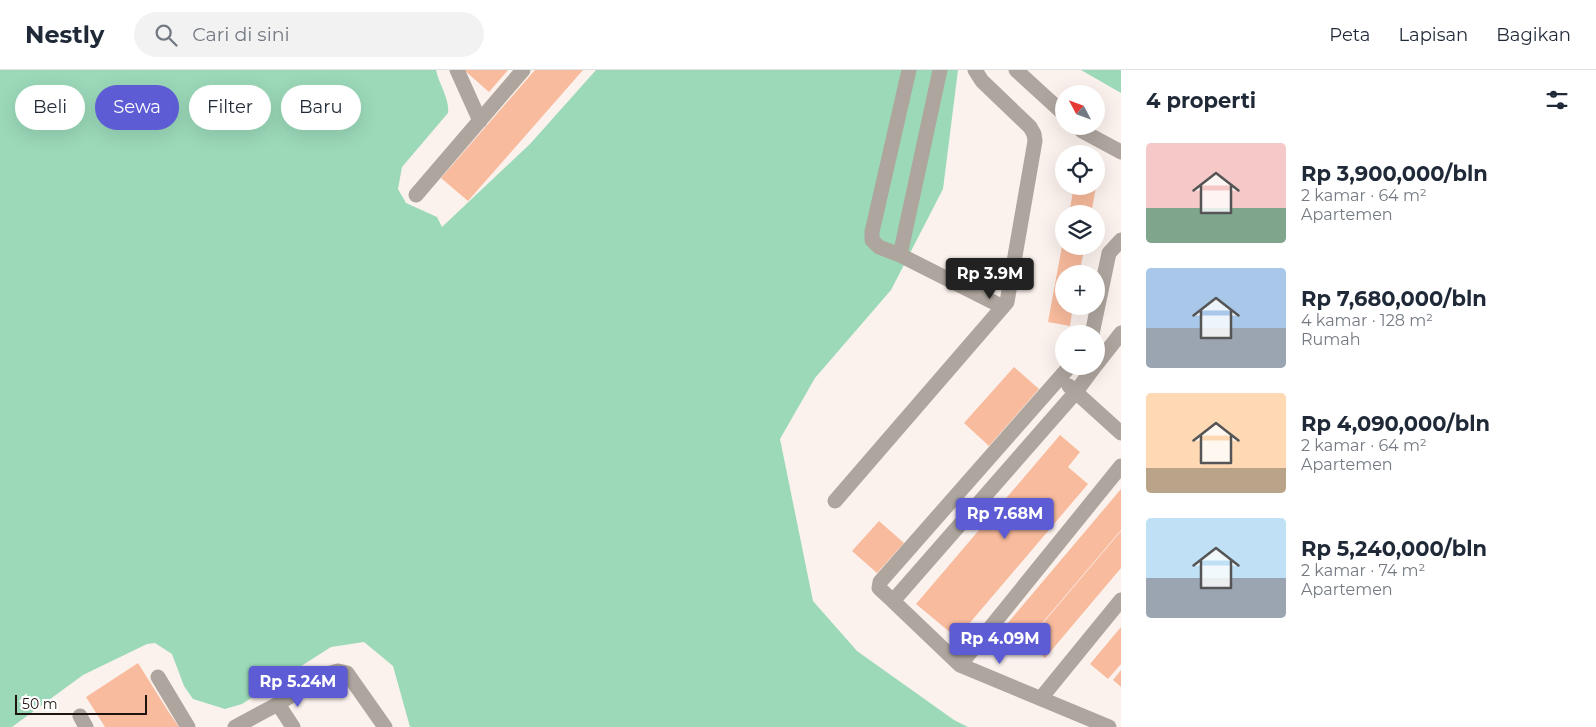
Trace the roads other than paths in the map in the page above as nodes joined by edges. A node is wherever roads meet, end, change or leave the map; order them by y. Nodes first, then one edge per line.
1 (457, 70) edge
2 (523, 70) edge
3 (909, 70) edge
4 (940, 70) edge
5 (975, 70) edge
6 (1016, 70) edge
7 (1055, 106) edge
8 (480, 122) junction
9 (1089, 135) edge
10 (1121, 152) edge
11 (416, 195) dead end
12 (1121, 240) edge
13 (900, 255) junction
14 (1003, 307) junction
15 (1094, 325) edge
16 (1121, 333) edge
17 (1105, 343) edge
18 (1063, 375) edge
19 (1067, 375) edge
20 (1089, 375) edge
21 (1075, 393) junction
22 (1121, 433) edge
23 (1121, 466) edge
24 (835, 501) dead end
25 (1121, 600) edge
26 (893, 601) junction
27 (960, 665) junction
28 (158, 677) dead end
29 (1041, 698) junction
30 (278, 704) junction
31 (188, 727) edge
32 (235, 727) edge
33 (292, 727) edge
34 (385, 727) edge
35 (1109, 727) edge

1 - 8 street
2 - 8 street
3 - 13 street
4 - 13 street
5 - 14 street
6 - 7 street
8 - 11 street
9 - 10 street
12 - 15 street
13 - 14 street
14 - 24 street
16 - 17 street
18 - 26 street
19 - 21 street
20 - 21 street
21 - 22 street
21 - 26 street
23 - 27 street
25 - 29 street
26 - 27 street
27 - 29 street
28 - 31 street
29 - 35 street
30 - 32 street
30 - 33 street
30 - 34 street

